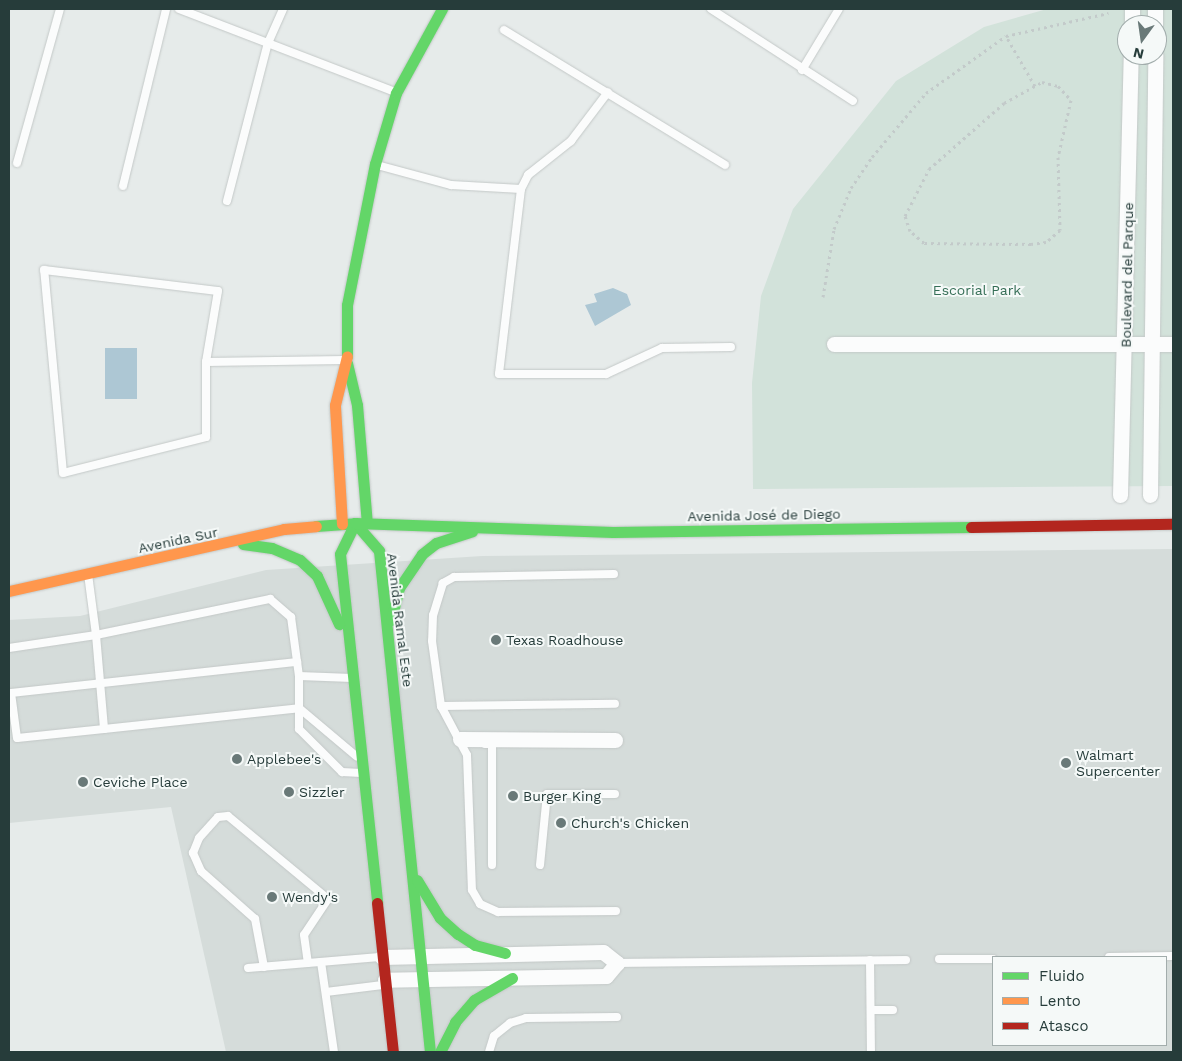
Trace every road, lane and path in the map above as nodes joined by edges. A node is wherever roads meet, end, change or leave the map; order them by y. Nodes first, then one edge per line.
1 (60, 9) edge
2 (166, 9) edge
3 (179, 9) edge
4 (283, 9) edge
5 (442, 9) edge
6 (711, 9) edge
7 (839, 9) edge
8 (1108, 13) dead end
9 (504, 30) dead end
10 (1006, 36) junction
11 (268, 43) junction
12 (1131, 65) edge
13 (1155, 65) edge
14 (802, 70) junction
15 (1035, 86) junction
16 (608, 92) junction
17 (396, 93) junction
18 (853, 100) dead end
19 (17, 163) dead end
20 (375, 164) junction
21 (725, 165) dead end
22 (123, 186) dead end
23 (521, 189) junction
24 (227, 201) dead end
25 (823, 297) dead end
26 (1125, 342) junction
27 (1153, 343) junction
28 (834, 344) dead end
29 (1173, 344) edge
30 (731, 347) dead end
31 (347, 360) junction
32 (206, 362) junction
33 (1120, 495) dead end
34 (1150, 495) dead end
35 (355, 523) junction
36 (367, 523) junction
37 (342, 524) junction
38 (1173, 524) edge
39 (492, 527) junction
40 (232, 543) junction
41 (88, 574) junction
42 (614, 574) dead end
43 (9, 591) edge
44 (96, 635) junction
45 (388, 635) junction
46 (9, 648) edge
47 (350, 655) junction
48 (297, 662) junction
49 (299, 676) junction
50 (353, 678) junction
51 (100, 681) junction
52 (9, 684) edge
53 (11, 693) junction
54 (615, 704) dead end
55 (441, 706) junction
56 (299, 708) junction
57 (104, 729) junction
58 (615, 740) dead end
59 (461, 742) junction
60 (362, 760) junction
61 (363, 773) junction
62 (615, 794) dead end
63 (492, 865) dead end
64 (540, 865) dead end
65 (413, 873) junction
66 (616, 911) dead end
67 (505, 953) junction
68 (422, 954) junction
69 (382, 957) junction
70 (939, 959) dead end
71 (992, 959) edge
72 (870, 960) junction
73 (906, 960) dead end
74 (321, 962) junction
75 (617, 963) junction
76 (308, 964) junction
77 (264, 967) junction
78 (248, 968) dead end
79 (512, 978) junction
80 (424, 979) junction
81 (385, 982) junction
82 (326, 992) junction
83 (871, 1010) junction
84 (893, 1010) dead end
85 (616, 1017) dead end
86 (334, 1052) edge
87 (393, 1052) edge
88 (430, 1052) edge
89 (440, 1052) edge
90 (489, 1052) edge
91 (871, 1052) edge

1 - 19 lane
2 - 22 lane
3 - 11 lane
4 - 11 lane
5 - 17 street
6 - 14 lane
7 - 14 lane
8 - 10 path
9 - 16 lane
10 - 15 path
10 - 25 path
11 - 17 lane
11 - 24 lane
12 - 26 street, Boulevard del Parque
13 - 27 street, Boulevard del Parque
14 - 18 lane
15 - 15 path
16 - 21 lane
16 - 23 lane
17 - 20 street
20 - 23 lane
20 - 31 street
23 - 30 lane
26 - 27 street
26 - 28 street
26 - 33 street, Boulevard del Parque
27 - 29 street
27 - 34 street, Boulevard del Parque
31 - 32 lane
31 - 36 street
31 - 37 street
32 - 32 lane
35 - 36 street, Avenida José de Diego
35 - 37 street, Avenida Sur
35 - 45 street, Avenida Ramal Este
35 - 47 street
36 - 39 street, Avenida José de Diego
37 - 40 street, Avenida Sur
38 - 39 street, Avenida José de Diego
39 - 45 street
40 - 41 street, Avenida Sur
40 - 47 street
41 - 43 street, Avenida Sur
41 - 44 lane
42 - 55 lane
44 - 46 lane
44 - 48 lane
44 - 51 lane
45 - 65 street, Avenida Ramal Este
47 - 50 street
48 - 49 lane
48 - 51 lane
49 - 50 lane
49 - 56 lane
50 - 60 street
51 - 53 lane
51 - 57 lane
52 - 53 lane
53 - 57 lane
54 - 55 lane
55 - 59 lane
56 - 57 lane
56 - 60 lane
56 - 61 lane
58 - 59 street
59 - 63 lane
59 - 66 lane
60 - 61 street
61 - 69 street
62 - 64 lane
65 - 67 street
65 - 68 street, Avenida Ramal Este
67 - 68 street
67 - 75 street
68 - 69 street
68 - 80 street, Avenida Ramal Este
69 - 74 lane
69 - 81 street
70 - 71 lane
72 - 73 lane
72 - 75 lane
72 - 83 lane
74 - 76 lane
74 - 82 lane
75 - 79 street
76 - 77 lane
76 - 77 lane
77 - 78 lane
79 - 80 street
79 - 89 street
80 - 81 street
80 - 88 street, Avenida Ramal Este
81 - 82 lane
81 - 87 street
82 - 86 lane
83 - 84 lane
83 - 91 lane
85 - 90 lane

